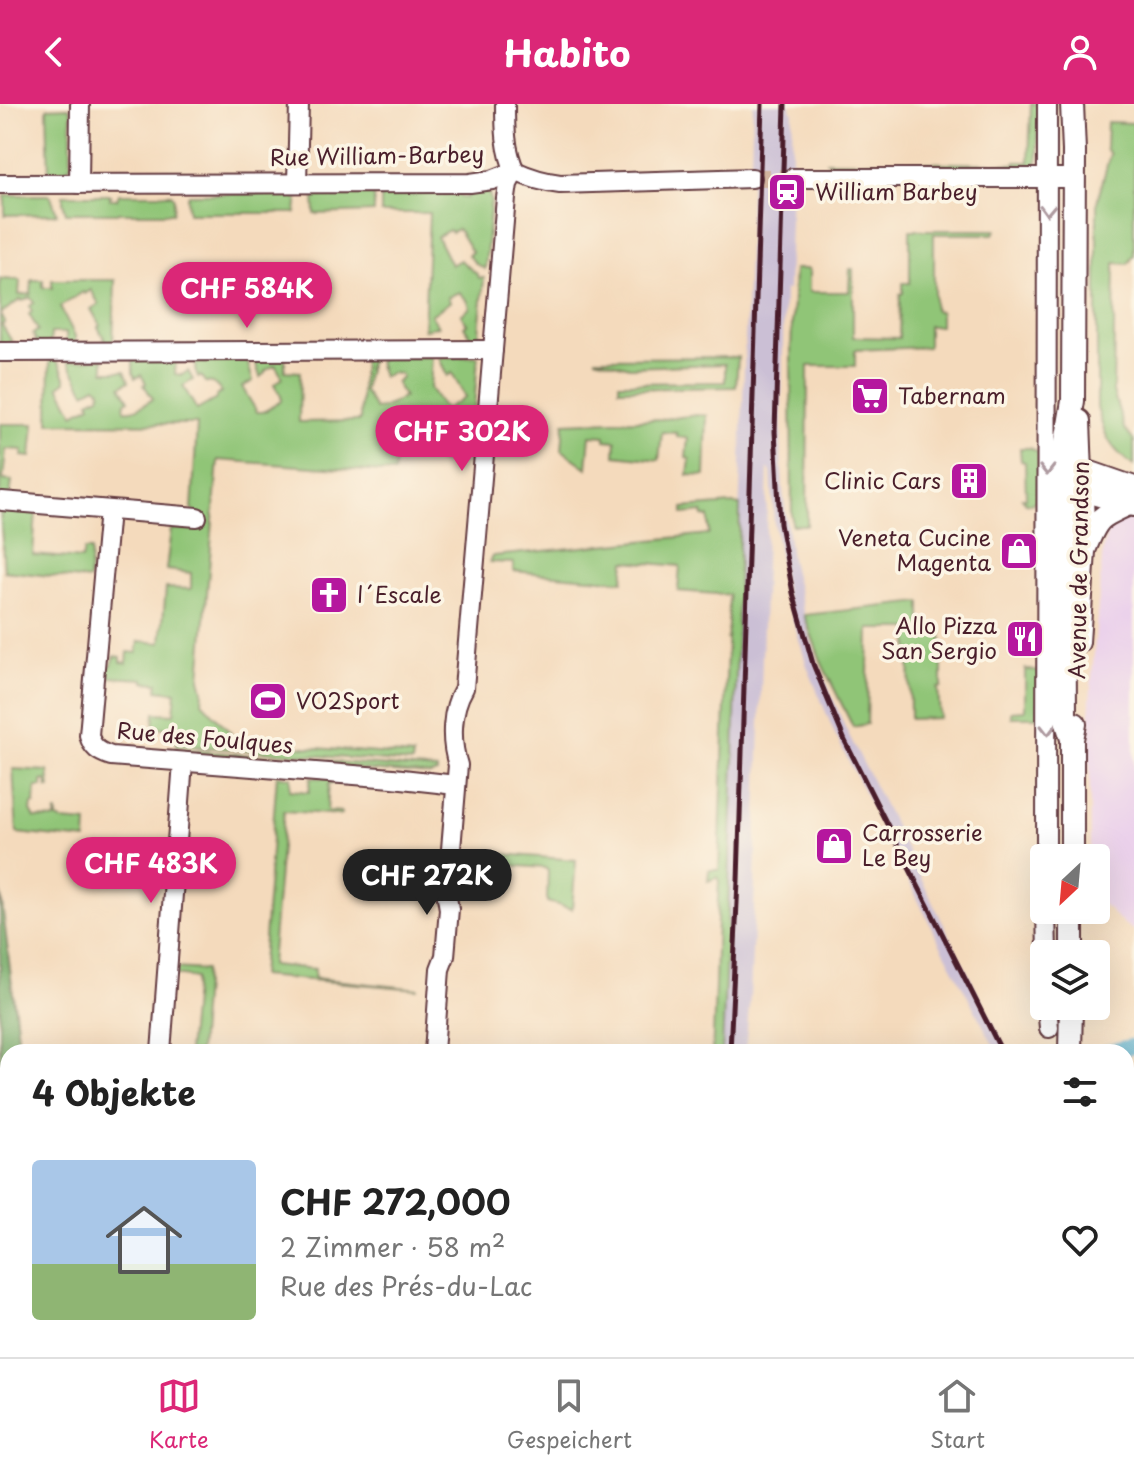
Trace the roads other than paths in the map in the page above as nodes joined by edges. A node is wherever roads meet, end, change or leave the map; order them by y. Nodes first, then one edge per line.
1 (80, 104) edge
2 (299, 104) edge
3 (505, 104) edge
4 (1047, 104) edge
5 (1072, 104) edge
6 (515, 171) junction
7 (752, 178) tunnel mouth
8 (792, 178) tunnel mouth
9 (1047, 178) junction
10 (1073, 178) junction
11 (297, 182) junction
12 (0, 184) edge
13 (79, 184) junction
14 (493, 350) junction
15 (0, 352) edge
16 (1076, 480) junction
17 (1132, 499) edge
18 (2, 501) dead end
19 (109, 510) junction
20 (197, 517) dead end
21 (1084, 551) junction
22 (1072, 739) junction
23 (183, 762) junction
24 (456, 785) junction
25 (1046, 844) edge
26 (1072, 844) edge
27 (1064, 1021) edge
28 (162, 1044) edge
29 (435, 1044) edge
30 (1068, 1044) edge

1 - 13 street
2 - 11 street
3 - 6 street
4 - 9 street
5 - 10 main road, Avenue de Grandson
6 - 7 street, Rue William-Barbey
6 - 11 street, Rue William-Barbey
6 - 14 street
8 - 9 street
9 - 10 street
9 -> 25 street
10 - 16 main road, Avenue de Grandson
11 - 13 street, Rue William-Barbey
12 - 13 street, Rue William-Barbey
14 - 15 street
14 - 24 street
16 - 17 main road
16 - 21 main road, Avenue de Grandson
16 - 22 main road, Avenue de Grandson
17 - 21 main road
18 - 19 street
19 - 20 street
19 - 23 street, Rue des Foulques
21 - 22 main road, Avenue de Grandson
22 - 26 main road, Avenue de Grandson
23 - 24 street, Rue des Foulques
23 - 28 street
24 - 29 street
27 - 30 main road

